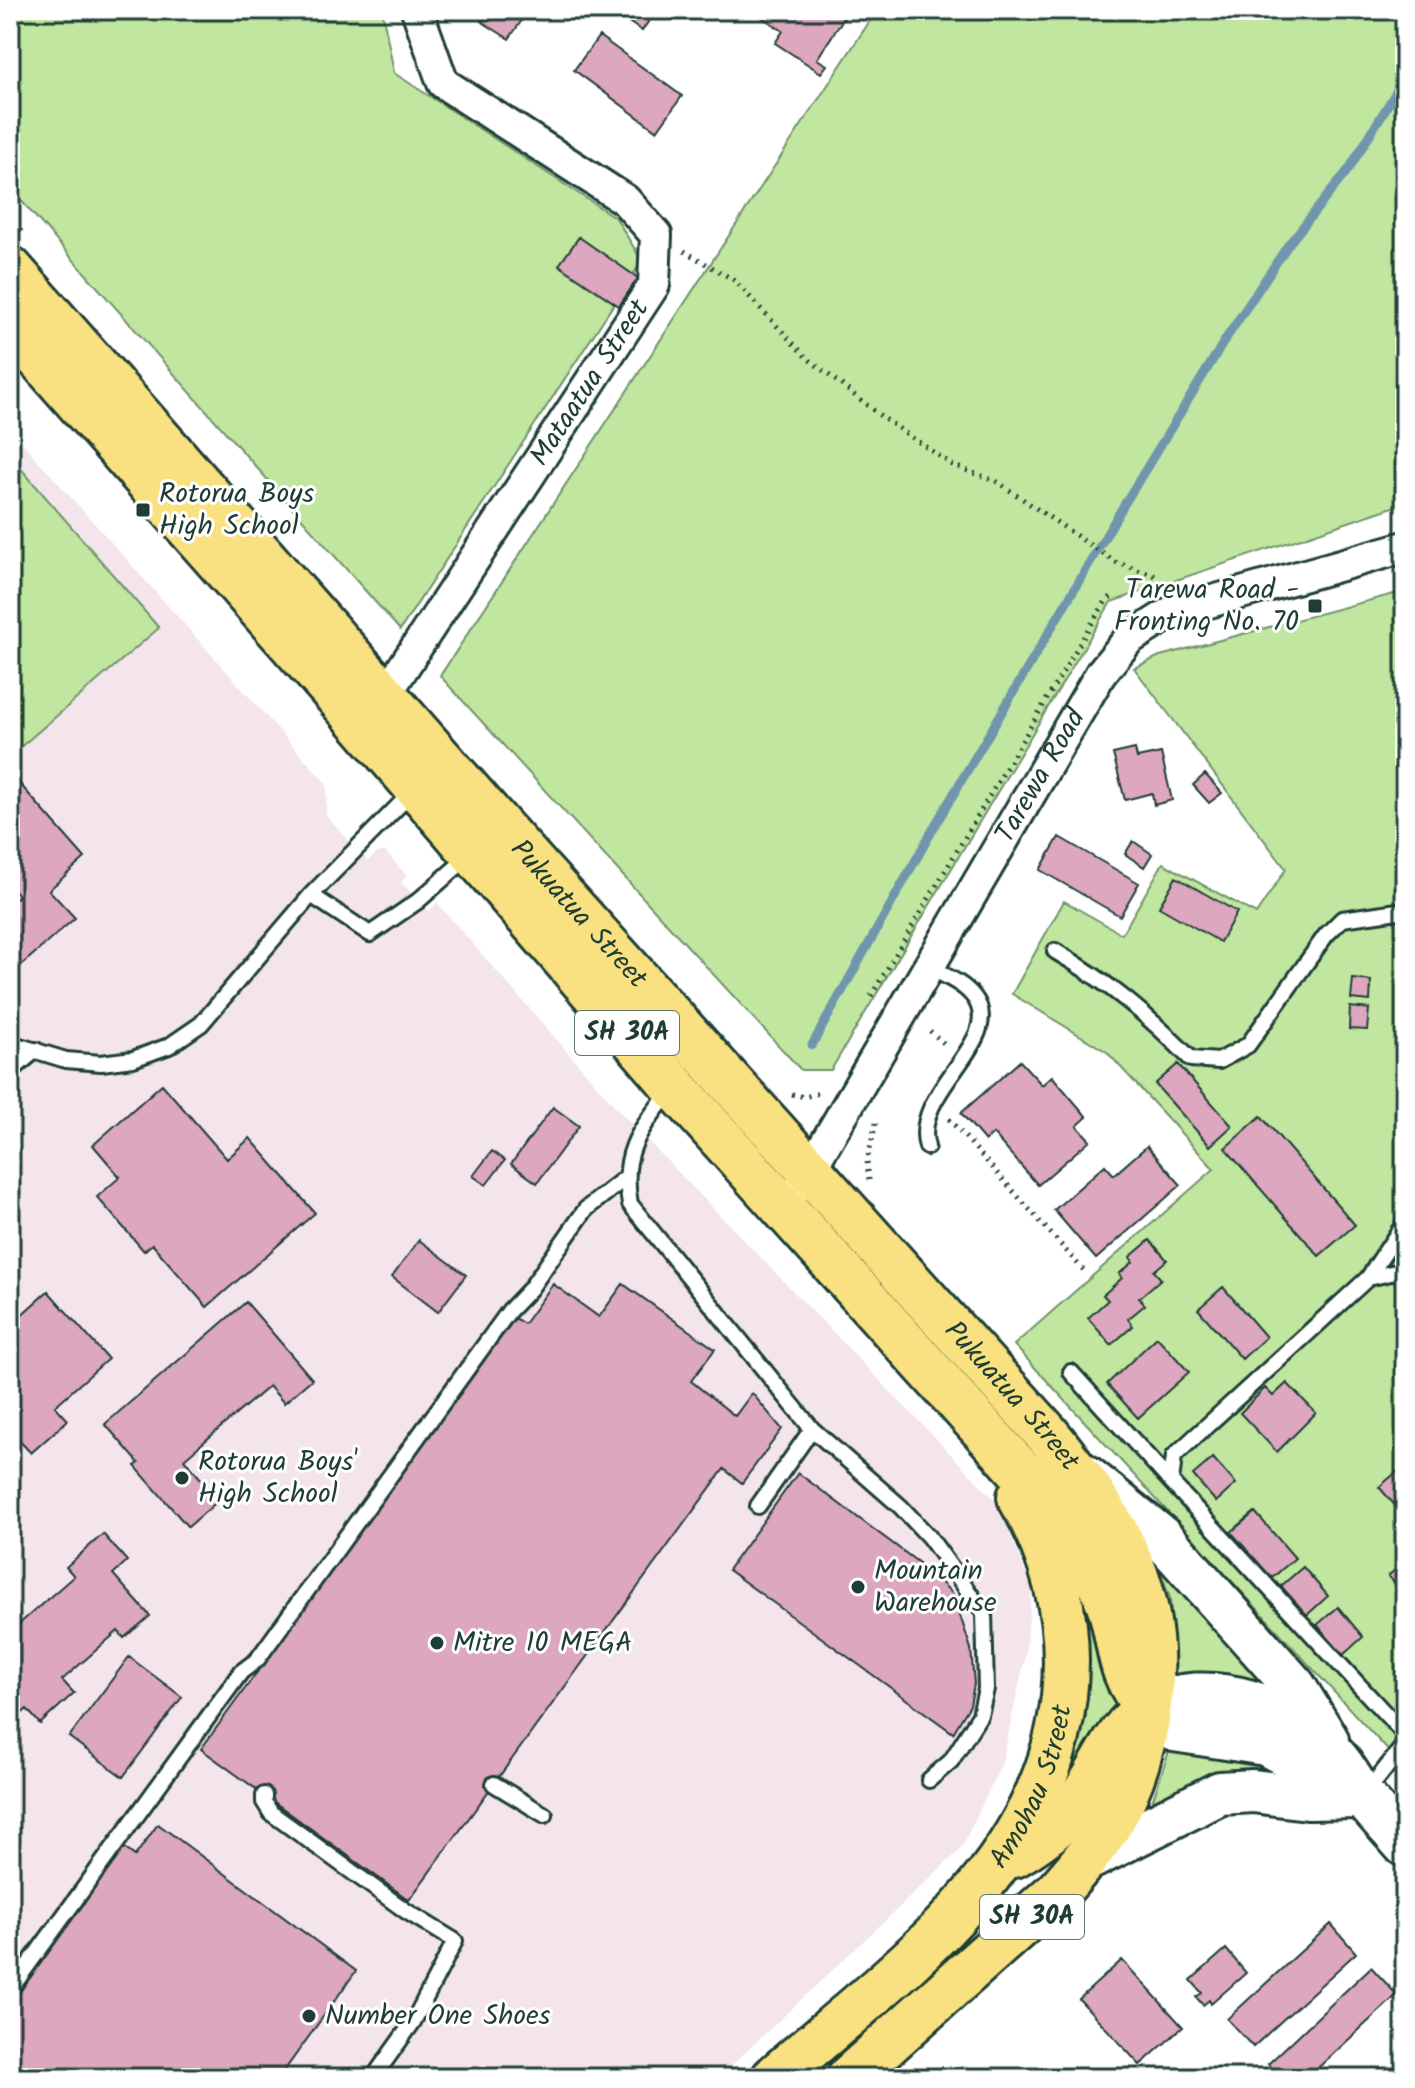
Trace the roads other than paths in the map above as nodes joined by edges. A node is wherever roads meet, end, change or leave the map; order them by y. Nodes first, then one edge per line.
1 (417, 10) edge
2 (10, 269) edge
3 (10, 325) edge
4 (1405, 547) edge
5 (375, 711) junction
6 (416, 788) junction
7 (487, 841) junction
8 (311, 895) junction
9 (1405, 910) edge
10 (1055, 951) dead end
11 (931, 968) junction
12 (10, 1043) edge
13 (36, 1050) junction
14 (10, 1072) edge
15 (674, 1086) junction
16 (927, 1147) dead end
17 (810, 1172) junction
18 (625, 1178) junction
19 (785, 1210) junction
20 (1405, 1222) edge
21 (1405, 1270) edge
22 (1368, 1278) junction
23 (1071, 1372) dead end
24 (971, 1418) junction
25 (812, 1429) junction
26 (1073, 1467) junction
27 (1171, 1482) junction
28 (758, 1506) dead end
29 (1147, 1708) junction
30 (1405, 1735) edge
31 (1405, 1744) edge
32 (1336, 1757) junction
33 (929, 1780) dead end
34 (494, 1784) dead end
35 (264, 1795) dead end
36 (1363, 1797) junction
37 (545, 1815) dead end
38 (1405, 1845) edge
39 (1086, 1860) junction
40 (1002, 1862) junction
41 (10, 1990) edge
42 (373, 2078) edge
43 (774, 2078) edge
44 (849, 2078) edge

1 - 5 street, Mataatua Street
2 - 5 main road, Pukuatua Street / SH 30A
3 - 5 main road, Pukuatua Street / SH 30A
4 - 11 street, Tarewa Road
5 - 6 main road, Pukuatua Street / SH 30A
5 - 7 main road, Pukuatua Street / SH 30A
6 - 7 main road, Pukuatua Street / SH 30A
6 - 8 lane
7 - 8 lane
7 - 15 main road, Pukuatua Street / SH 30A
7 - 17 main road, Pukuatua Street / SH 30A
8 - 13 lane
9 - 10 lane
11 - 16 lane
11 - 17 street, Tarewa Road
12 - 13 lane
13 - 14 lane
15 - 18 lane
15 - 19 main road, Pukuatua Street / SH 30A
17 - 19 street, Tarewa Road
17 - 26 main road, Pukuatua Street / SH 30A
18 - 25 lane
18 - 41 lane
19 - 24 main road, Pukuatua Street / SH 30A
20 - 22 lane
21 - 22 lane
22 - 27 lane
23 - 27 lane
24 - 29 main road
24 - 40 main road, Amohau Street / SH 30A
25 - 28 lane
25 - 33 lane
26 - 29 main road, Pukuatua Street / SH 30A
26 - 32 main road
27 - 30 lane
29 - 32 main road
29 - 36 main road
29 - 39 main road, SH 30A
29 - 40 main road
31 - 36 lane
32 - 36 main road
34 - 37 lane
35 - 42 lane
36 - 38 main road
36 - 39 main road
39 - 44 main road, SH 30A
40 - 43 main road, Amohau Street / SH 30A

